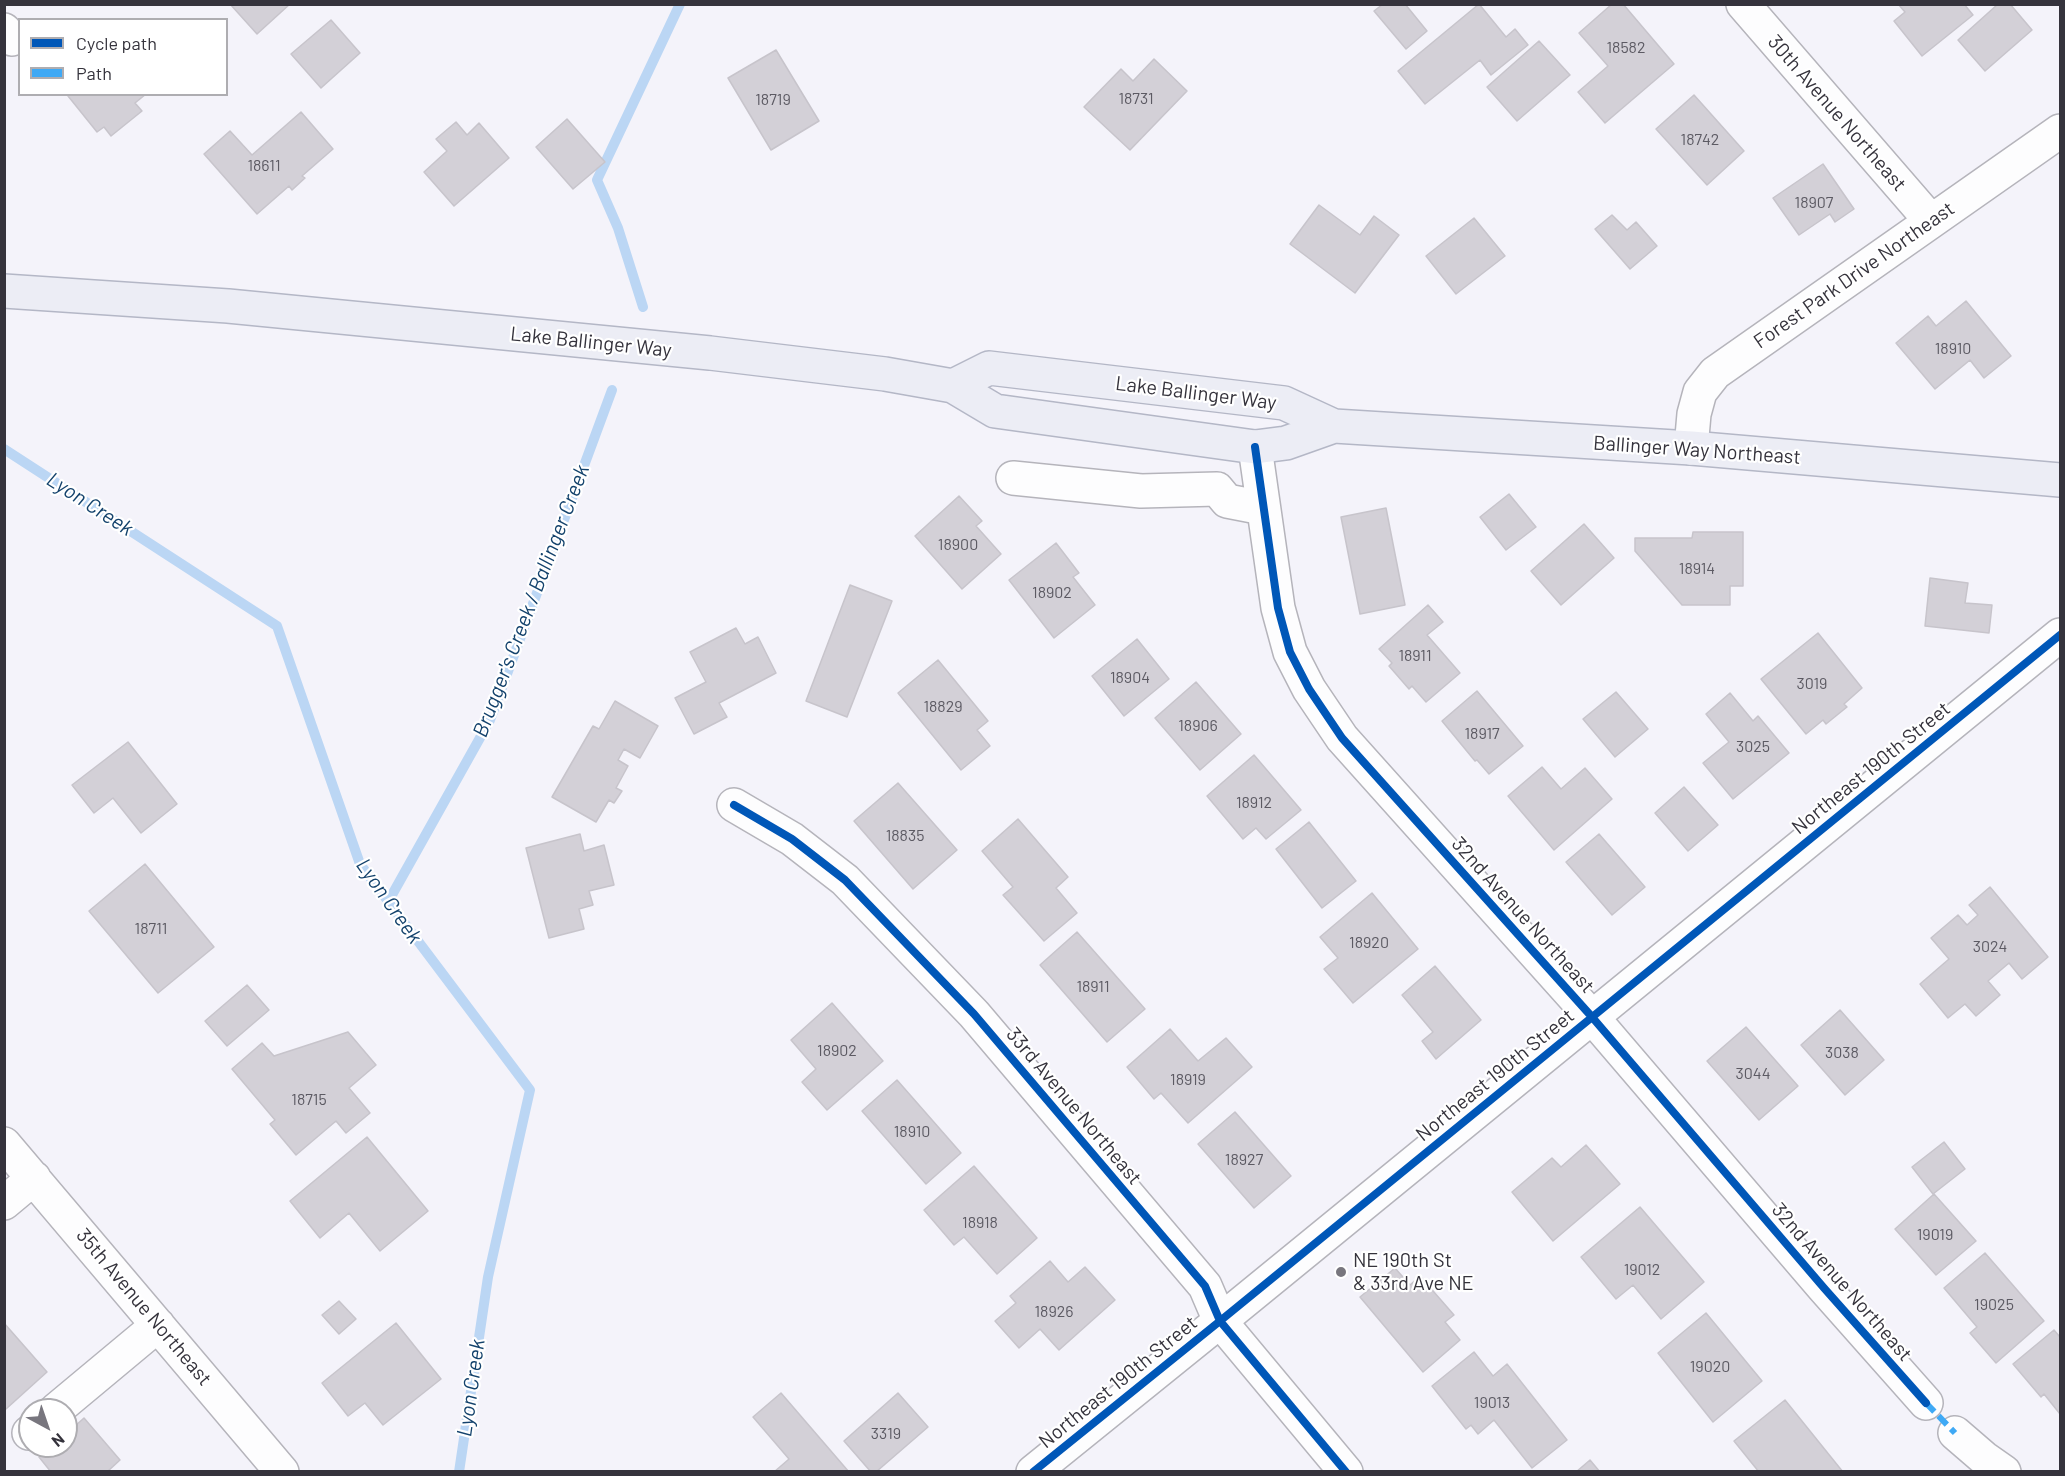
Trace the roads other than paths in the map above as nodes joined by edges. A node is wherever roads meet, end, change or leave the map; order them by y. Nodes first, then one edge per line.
1 (1743, 4) edge
2 (2061, 131) edge
3 (1931, 221) junction
4 (4, 291) edge
5 (952, 386) junction
6 (1334, 426) junction
7 (1255, 447) junction
8 (1691, 448) junction
9 (1013, 478) dead end
10 (2061, 480) edge
11 (1263, 508) junction
12 (2061, 635) edge
13 (734, 805) dead end
14 (1592, 1017) junction
15 (4, 1144) edge
16 (34, 1178) junction
17 (4, 1203) edge
18 (1220, 1321) junction
19 (159, 1325) junction
20 (71, 1398) edge
21 (1926, 1403) dead end
22 (1955, 1433) dead end
23 (282, 1472) edge
24 (1033, 1472) edge
25 (1346, 1472) edge
26 (2004, 1472) edge

1 - 3 street, 30th Avenue Northeast
2 - 3 street, Forest Park Drive Northeast
3 - 8 street, Forest Park Drive Northeast
4 - 5 main road, Lake Ballinger Way
5 - 6 main road, Lake Ballinger Way
5 - 7 main road, Lake Ballinger Way
6 - 7 main road, Lake Ballinger Way
6 - 8 main road, Ballinger Way Northeast
7 - 11 street, 32nd Avenue Northeast
8 - 10 main road, Ballinger Way Northeast
9 - 11 street
11 - 14 street, 32nd Avenue Northeast
12 - 14 street, Northeast 190th Street
13 - 18 street, 33rd Avenue Northeast
14 - 18 street, Northeast 190th Street
14 - 21 street, 32nd Avenue Northeast
15 - 16 street, 35th Avenue Northeast
16 - 17 street
16 - 19 street, 35th Avenue Northeast
18 - 24 street, Northeast 190th Street
18 - 25 street, 33rd Avenue Northeast
19 - 20 street
19 - 23 street, 35th Avenue Northeast
22 - 26 street

